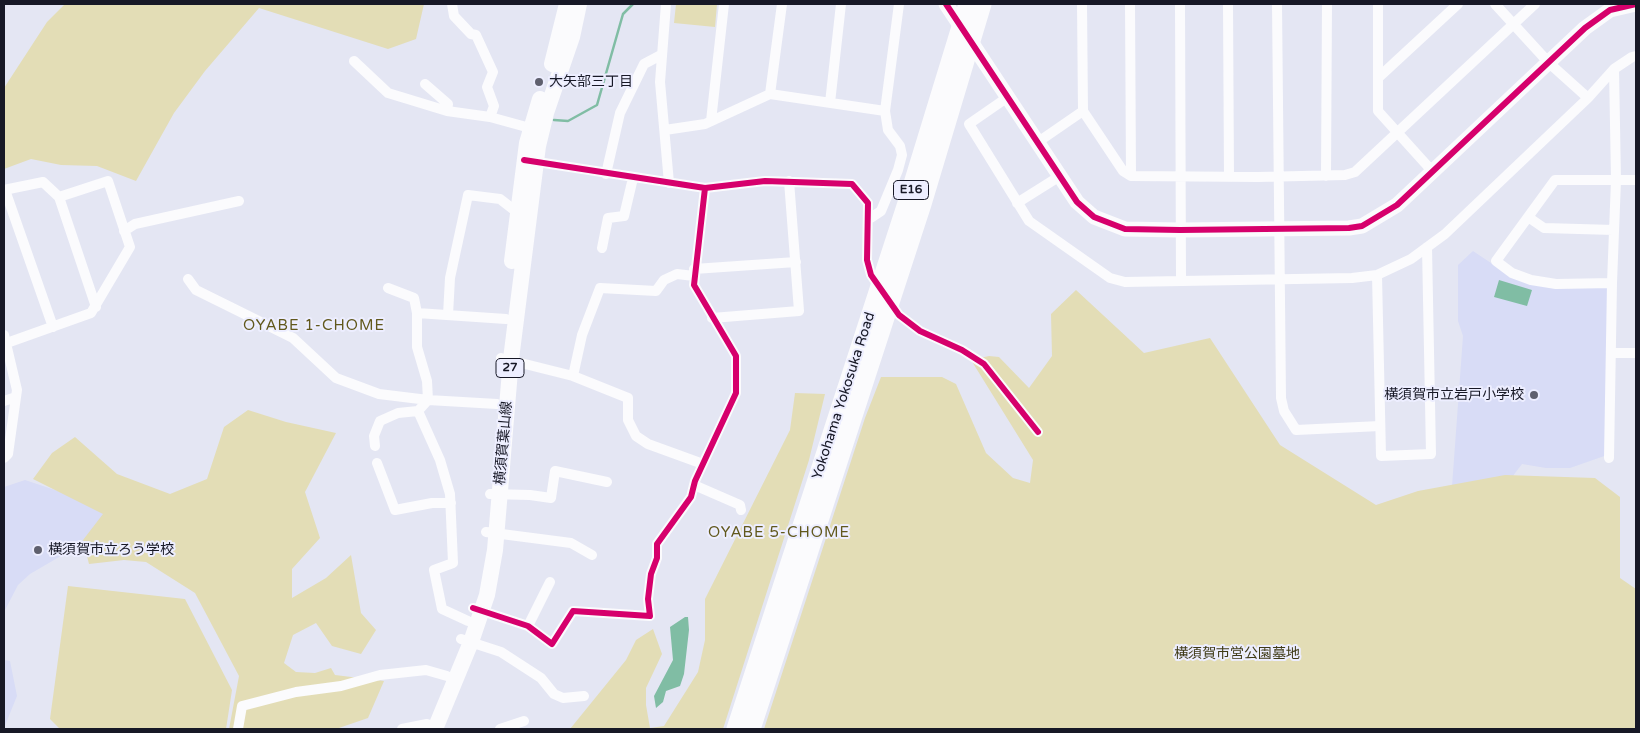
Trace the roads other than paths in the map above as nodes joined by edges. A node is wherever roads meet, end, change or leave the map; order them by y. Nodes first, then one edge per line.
1 (452, 4) edge
2 (567, 4) edge
3 (579, 4) edge
4 (666, 4) edge
5 (724, 4) edge
6 (782, 4) edge
7 (841, 4) edge
8 (899, 4) edge
9 (946, 4) edge
10 (1082, 4) edge
11 (1130, 4) edge
12 (1180, 4) edge
13 (1228, 4) edge
14 (1277, 4) edge
15 (1327, 4) edge
16 (1378, 4) edge
17 (1458, 4) edge
18 (1495, 4) edge
19 (1636, 4) edge
20 (975, 6) edge
21 (1530, 6) edge
22 (1513, 23) junction
23 (661, 55) junction
24 (1636, 56) edge
25 (354, 62) dead end
26 (1550, 63) junction
27 (1614, 69) junction
28 (1378, 78) junction
29 (425, 84) dead end
30 (770, 94) junction
31 (1008, 97) junction
32 (1588, 98) junction
33 (830, 103) junction
34 (447, 111) junction
35 (885, 111) junction
36 (1083, 111) junction
37 (490, 117) junction
38 (711, 121) junction
39 (530, 128) junction
40 (665, 130) junction
41 (1396, 133) junction
42 (1038, 142) junction
43 (530, 161) junction
44 (1433, 172) junction
45 (606, 174) junction
46 (1060, 176) junction
47 (1131, 176) junction
48 (1180, 176) junction
49 (1326, 176) junction
50 (1229, 177) junction
51 (1279, 177) junction
52 (633, 178) junction
53 (1616, 180) junction
54 (1636, 180) edge
55 (789, 181) junction
56 (669, 183) junction
57 (704, 188) junction
58 (4, 190) edge
59 (59, 197) junction
60 (239, 201) dead end
61 (1017, 203) junction
62 (518, 213) junction
63 (1528, 217) junction
64 (869, 218) junction
65 (1180, 230) junction
66 (1280, 230) junction
67 (1614, 230) junction
68 (124, 231) junction
69 (1427, 247) junction
70 (602, 248) dead end
71 (796, 262) junction
72 (694, 273) junction
73 (1377, 275) junction
74 (188, 279) dead end
75 (1280, 279) junction
76 (1181, 281) junction
77 (1612, 283) junction
78 (388, 288) dead end
79 (96, 307) junction
80 (416, 313) junction
81 (448, 315) junction
82 (712, 318) junction
83 (506, 319) junction
84 (53, 327) junction
85 (5, 340) edge
86 (1612, 353) junction
87 (1636, 353) edge
88 (506, 358) junction
89 (858, 375) junction
90 (573, 376) junction
91 (16, 396) junction
92 (4, 400) edge
93 (428, 400) junction
94 (497, 404) junction
95 (418, 411) junction
96 (1380, 426) junction
97 (1038, 432) dead end
98 (375, 446) dead end
99 (4, 458) edge
100 (1609, 458) dead end
101 (376, 463) dead end
102 (704, 464) junction
103 (607, 482) dead end
104 (694, 485) junction
105 (495, 494) junction
106 (451, 503) junction
107 (741, 510) dead end
108 (491, 533) junction
109 (592, 555) dead end
110 (550, 582) dead end
111 (474, 613) junction
112 (528, 626) junction
113 (466, 640) junction
114 (447, 676) junction
115 (584, 696) dead end
116 (524, 721) dead end
117 (419, 728) edge
118 (238, 729) edge
119 (500, 729) edge
120 (736, 729) edge
121 (751, 729) edge

1 - 37 street
2 - 39 main road, 横須賀葉山線 / 27
3 - 43 main road, 横須賀葉山線 / 27
4 - 23 street
5 - 38 street
6 - 30 street
7 - 33 street
8 - 35 street
9 - 31 street
10 - 36 street
11 - 47 street
12 - 48 street
13 - 50 street
14 - 51 street
15 - 49 street
16 - 28 street
17 - 28 street
18 - 22 street
19 - 26 street
20 - 89 highway, Yokohama Yokosuka Road / E16
21 - 22 street
22 - 26 street
22 - 41 street
23 - 40 street
23 - 45 street
24 - 27 street
25 - 34 street
26 - 32 street
26 - 44 street
27 - 32 street
27 - 53 street
28 - 41 street
29 - 34 street
30 - 33 street
30 - 38 street
31 - 42 street
31 - 61 street
32 - 69 street
33 - 35 street
34 - 37 street
35 - 64 street
36 - 42 street
36 - 47 street
37 - 39 street
38 - 40 street
39 - 43 main road, 横須賀葉山線 / 27
40 - 56 street
41 - 44 street
41 - 49 street
42 - 46 street
43 - 45 street
43 - 62 main road, 横須賀葉山線 / 27
43 - 88 main road, 横須賀葉山線 / 27
44 - 66 street
45 - 52 street
46 - 61 street
46 - 65 street
47 - 48 street
48 - 50 street
48 - 65 street
49 - 51 street
50 - 51 street
51 - 66 street
52 - 56 street
52 - 70 street
53 - 54 street
53 - 63 street
53 - 67 street
55 - 57 street
55 - 64 street
55 - 71 street
56 - 57 street
57 - 72 street
58 - 59 street
58 - 84 street
59 - 68 street
59 - 79 street
60 - 68 street
61 - 76 street
62 - 81 street
62 - 83 main road, 横須賀葉山線 / 27
63 - 67 street
63 - 77 street
64 - 97 street
65 - 66 street
65 - 76 street
66 - 75 street
67 - 77 street
68 - 79 street
69 - 73 street
69 - 96 street
71 - 72 street
71 - 82 street
72 - 82 street
72 - 90 street
73 - 75 street
73 - 96 street
74 - 93 street
75 - 76 street
75 - 96 street
77 - 86 street
78 - 80 street
79 - 84 street
80 - 81 street
80 - 93 street
81 - 83 street
82 - 102 street
83 - 88 main road, 横須賀葉山線 / 27
84 - 85 street
85 - 91 street
86 - 87 street
86 - 100 street
88 - 90 street
88 - 94 main road, 横須賀葉山線 / 27
88 - 105 main road, 横須賀葉山線 / 27
89 - 120 highway, Yokohama Yokosuka Road / E16
89 - 121 highway, Yokohama Yokosuka Road / E16
90 - 102 street
91 - 92 street
91 - 99 street
93 - 94 street
93 - 95 street
94 - 105 main road, 横須賀葉山線 / 27
95 - 98 street
95 - 106 street
101 - 106 street
102 - 104 street
103 - 105 street
104 - 107 street
104 - 112 street
105 - 108 main road, 横須賀葉山線 / 27
106 - 111 street
108 - 109 street
108 - 111 main road, 横須賀葉山線 / 27
110 - 112 street
111 - 112 street
111 - 113 main road, 横須賀葉山線 / 27
113 - 114 main road, 横須賀葉山線 / 27
113 - 115 street
113 - 117 main road, 横須賀葉山線 / 27
114 - 117 main road, 横須賀葉山線 / 27
114 - 118 street
116 - 119 street

